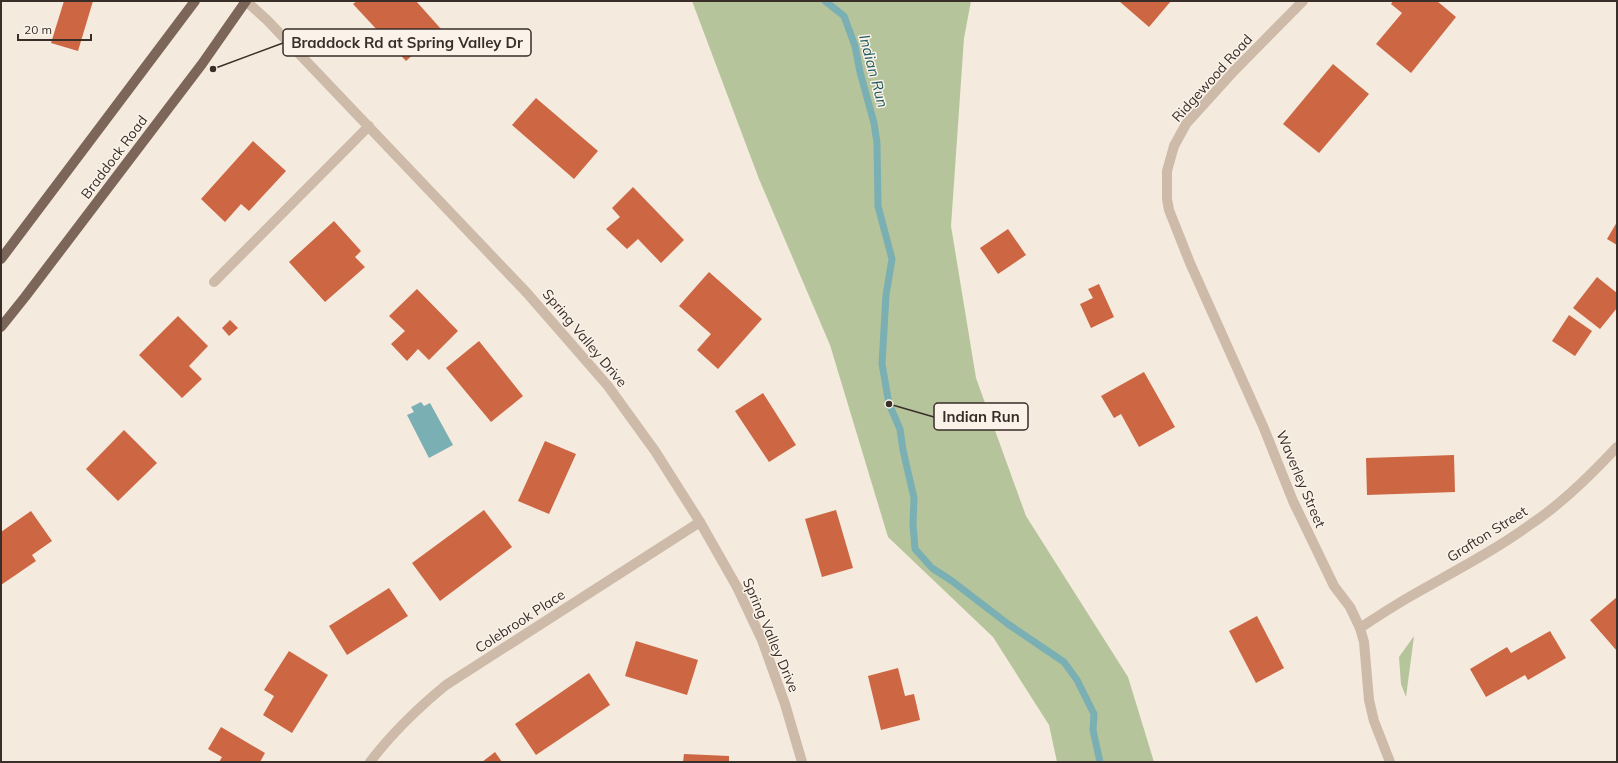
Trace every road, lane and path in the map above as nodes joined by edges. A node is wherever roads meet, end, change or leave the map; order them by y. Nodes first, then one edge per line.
1 (195, 1) edge
2 (246, 1) edge
3 (1304, 1) edge
4 (369, 126) junction
5 (1169, 210) joint
6 (1, 259) edge
7 (214, 282) dead end
8 (1, 327) edge
9 (1617, 448) edge
10 (700, 522) junction
11 (1360, 628) junction
12 (370, 762) edge
13 (802, 762) edge
14 (1390, 762) edge

1 - 6 main road
2 - 4 street, Spring Valley Drive
2 - 8 main road, Braddock Road
3 - 5 street, Ridgewood Road
4 - 7 street
4 - 10 street, Spring Valley Drive
5 - 11 street, Waverley Street
9 - 11 street, Grafton Street
10 - 12 street, Colebrook Place
10 - 13 street, Spring Valley Drive
11 - 14 street, Waverley Street

